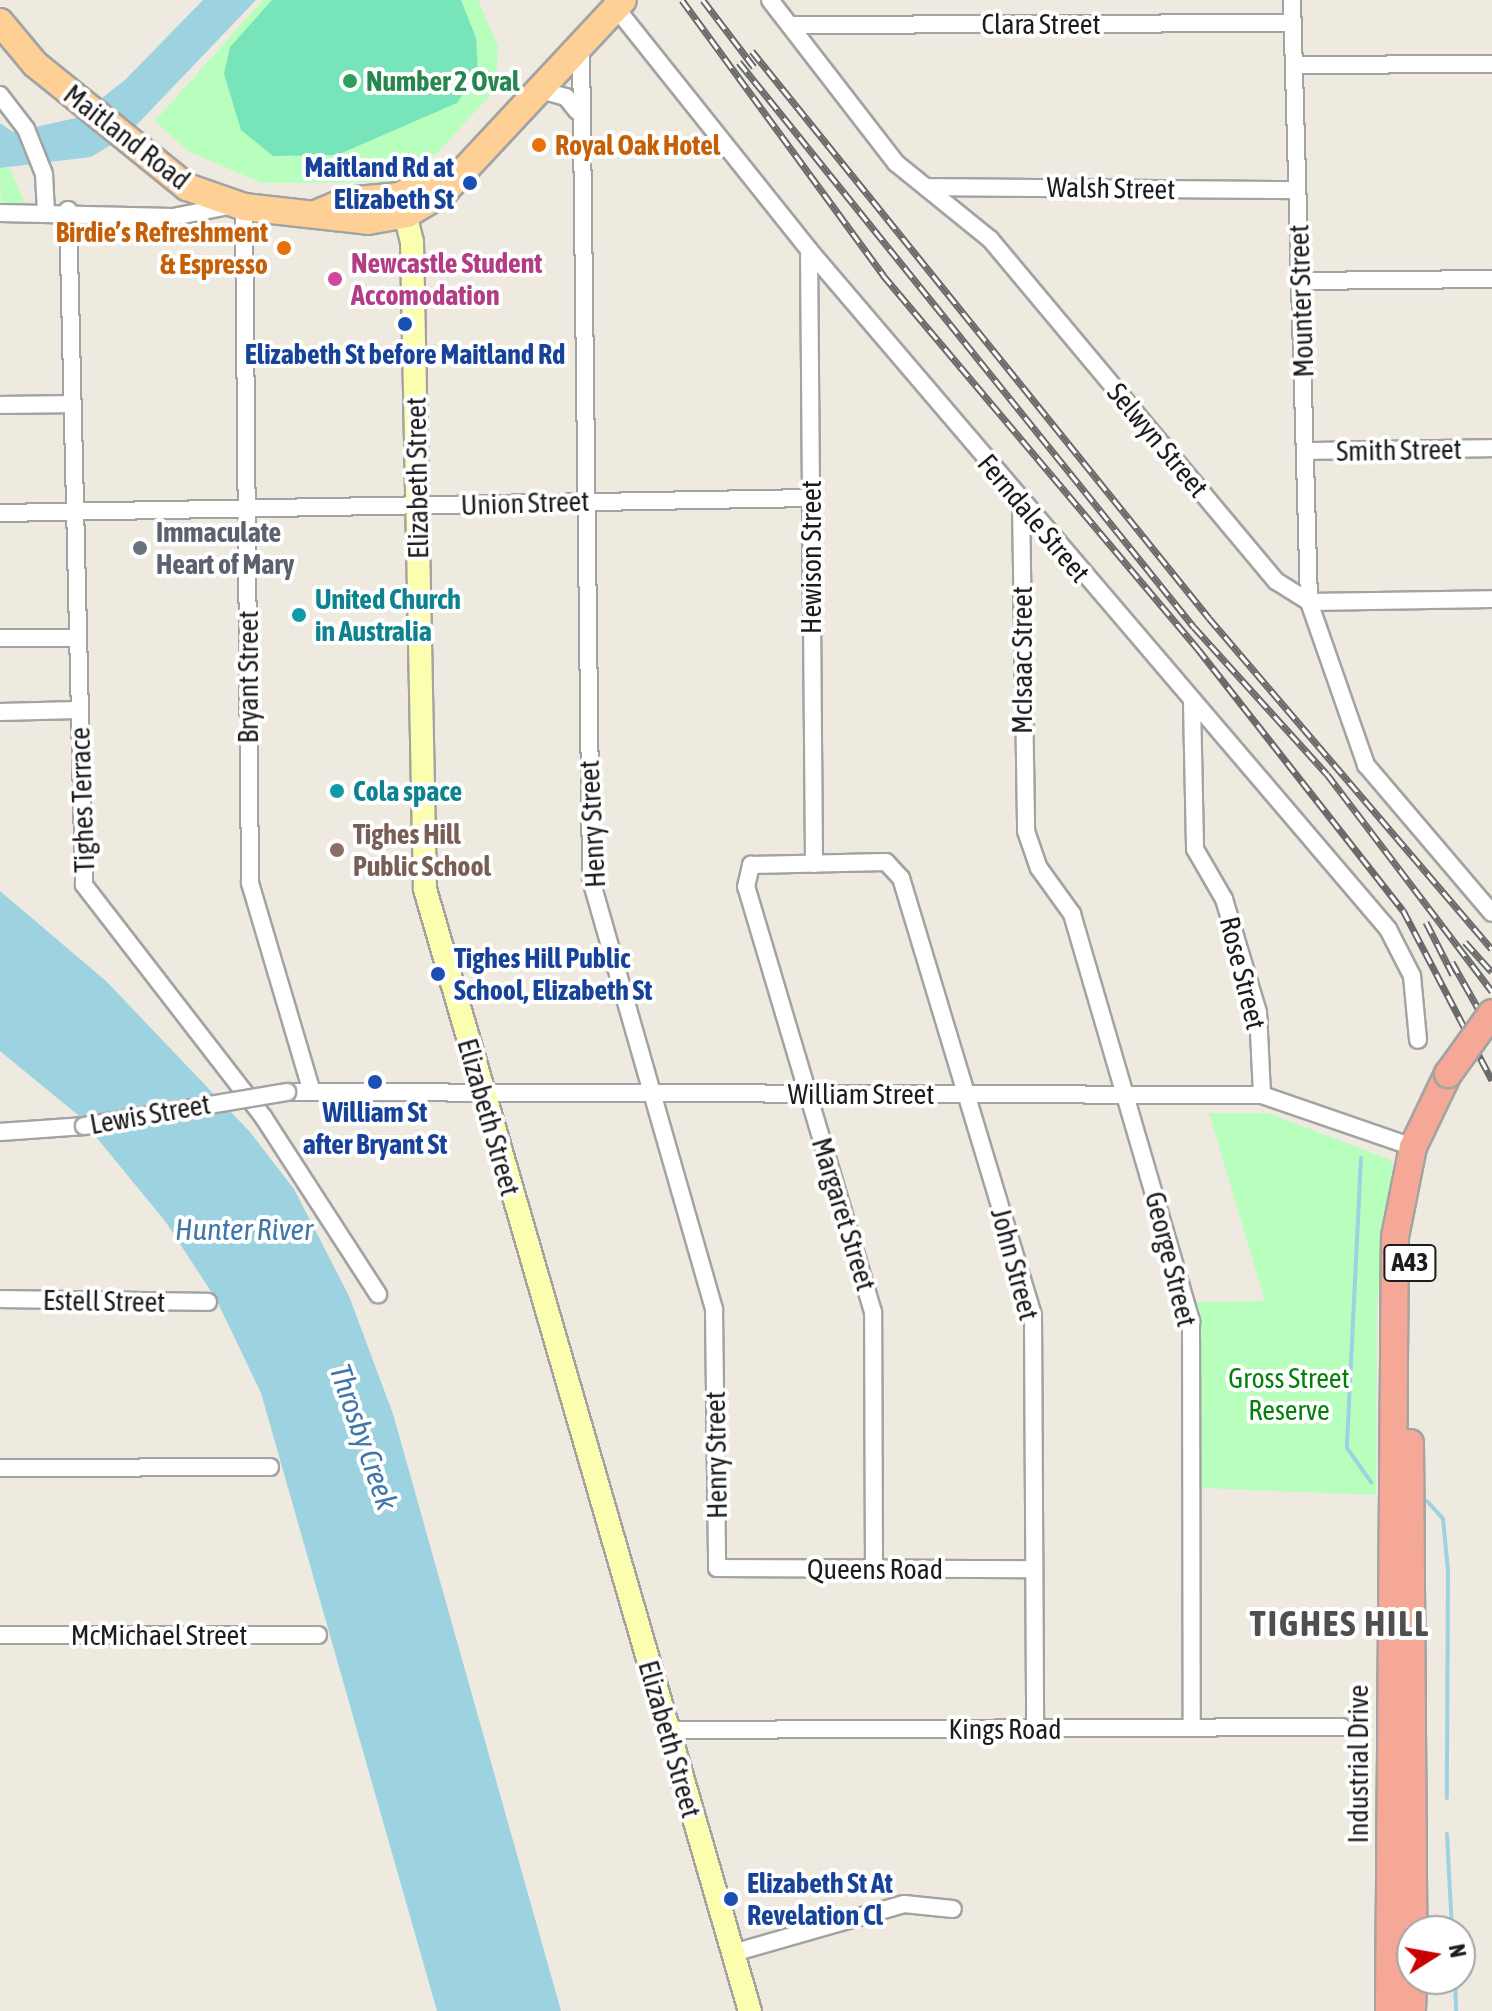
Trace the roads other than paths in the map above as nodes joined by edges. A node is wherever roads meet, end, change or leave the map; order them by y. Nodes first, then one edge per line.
1 (770, 0) edge
2 (1292, 0) edge
3 (615, 3) edge
4 (0, 22) edge
5 (1293, 23) junction
6 (790, 25) junction
7 (0, 44) edge
8 (581, 45) junction
9 (35, 64) junction
10 (1492, 64) edge
11 (1294, 65) junction
12 (541, 90) junction
13 (0, 95) edge
14 (577, 111) junction
15 (924, 187) junction
16 (1297, 190) junction
17 (403, 205) junction
18 (238, 206) junction
19 (46, 210) junction
20 (68, 210) junction
21 (0, 213) edge
22 (809, 250) junction
23 (1492, 279) edge
24 (1300, 281) junction
25 (71, 404) junction
26 (0, 405) edge
27 (1492, 448) edge
28 (1305, 451) junction
29 (811, 498) junction
30 (583, 501) junction
31 (1021, 504) junction
32 (417, 506) junction
33 (247, 508) junction
34 (74, 512) junction
35 (0, 513) edge
36 (1492, 599) edge
37 (1309, 602) junction
38 (0, 638) edge
39 (76, 638) junction
40 (1192, 703) junction
41 (78, 710) junction
42 (0, 712) edge
43 (1024, 816) joint
44 (814, 864) junction
45 (1492, 913) edge
46 (1492, 1013) edge
47 (1492, 1037) edge
48 (1418, 1040) dead end
49 (1454, 1078) junction
50 (299, 1090) junction
51 (482, 1093) junction
52 (1125, 1093) junction
53 (651, 1094) junction
54 (808, 1094) junction
55 (966, 1094) junction
56 (1262, 1095) junction
57 (0, 1132) edge
58 (1413, 1147) junction
59 (378, 1294) dead end
60 (0, 1299) edge
61 (208, 1302) dead end
62 (270, 1467) dead end
63 (0, 1468) edge
64 (717, 1568) joint
65 (1034, 1569) junction
66 (874, 1570) junction
67 (0, 1635) edge
68 (318, 1635) dead end
69 (1192, 1727) junction
70 (1342, 1727) dead end
71 (1035, 1728) junction
72 (668, 1730) junction
73 (1403, 1816) junction
74 (953, 1909) dead end
75 (1412, 1915) edge
76 (733, 1953) junction
77 (750, 2011) edge
78 (1389, 2011) edge

1 - 6 street, Selwyn Street
2 - 5 street, Mounter Street
3 - 8 main road, Maitland Road
3 - 17 main road, Maitland Road
3 - 22 street, Ferndale Street
4 - 9 main road, Maitland Road
5 - 6 street, Clara Street
5 - 11 street, Mounter Street
6 - 15 street, Selwyn Street
7 - 9 main road, Maitland Road
8 - 12 main road, Maitland Road
8 - 14 street, Henry Street
9 - 18 main road, Maitland Road
10 - 11 street
11 - 16 street, Mounter Street
12 - 14 street
12 - 17 main road, Maitland Road
13 - 19 street
14 - 30 street, Henry Street
15 - 16 street, Walsh Street
15 - 37 street, Selwyn Street
16 - 24 street, Mounter Street
17 - 18 main road, Maitland Road
17 - 32 main road, Elizabeth Street
18 - 20 street
18 - 33 street, Bryant Street
19 - 20 street
19 - 21 street
20 - 25 street, Tighes Terrace
22 - 29 street, Hewison Street
22 - 31 street, Ferndale Street
23 - 24 street
24 - 28 street, Mounter Street
25 - 26 street
25 - 34 street, Tighes Terrace
27 - 28 street, Smith Street
28 - 37 street, Mounter Street
29 - 30 street, Union Street
29 - 44 street, Hewison Street
30 - 32 street, Union Street
30 - 53 street, Henry Street
31 - 40 street, Ferndale Street
31 - 43 street, McIsaac Street
32 - 33 street, Union Street
32 - 51 main road, Elizabeth Street
33 - 34 street, Union Street
33 - 50 street, Bryant Street
34 - 35 street, Union Street
34 - 39 street, Tighes Terrace
36 - 37 street
37 - 45 street
38 - 39 street
39 - 41 street, Tighes Terrace
40 - 48 street, Ferndale Street
40 - 56 street, Rose Street
41 - 42 street
41 - 59 street, Tighes Terrace
43 - 52 street, George Street
44 - 54 street, Margaret Street
44 - 55 street, John Street
46 - 49 highway, Industrial Drive / A43, bridge
47 - 49 highway, Industrial Drive / A43
49 - 58 highway, Industrial Drive / A43
49 - 73 highway, Industrial Drive / A43
50 - 51 street, William Street
50 - 57 street, Lewis Street, bridge
51 - 53 street, William Street
51 - 72 main road, Elizabeth Street
52 - 55 street, William Street
52 - 56 street, William Street
52 - 69 street, George Street
53 - 54 street, William Street
53 - 64 street, Henry Street
54 - 55 street, William Street
54 - 66 street, Margaret Street
55 - 65 street, John Street
56 - 58 street, William Street
58 - 73 highway, Industrial Drive / A43
60 - 61 street, Estell Street
62 - 63 street
64 - 66 street, Queens Road
65 - 66 street, Queens Road
65 - 71 street, John Street
67 - 68 street, McMichael Street
69 - 70 street, Kings Road
69 - 71 street, Kings Road
71 - 72 street, Kings Road
72 - 76 main road, Elizabeth Street
73 - 75 highway, Industrial Drive / A43
73 - 78 highway, Industrial Drive / A43
74 - 76 street
76 - 77 main road, Elizabeth Street

